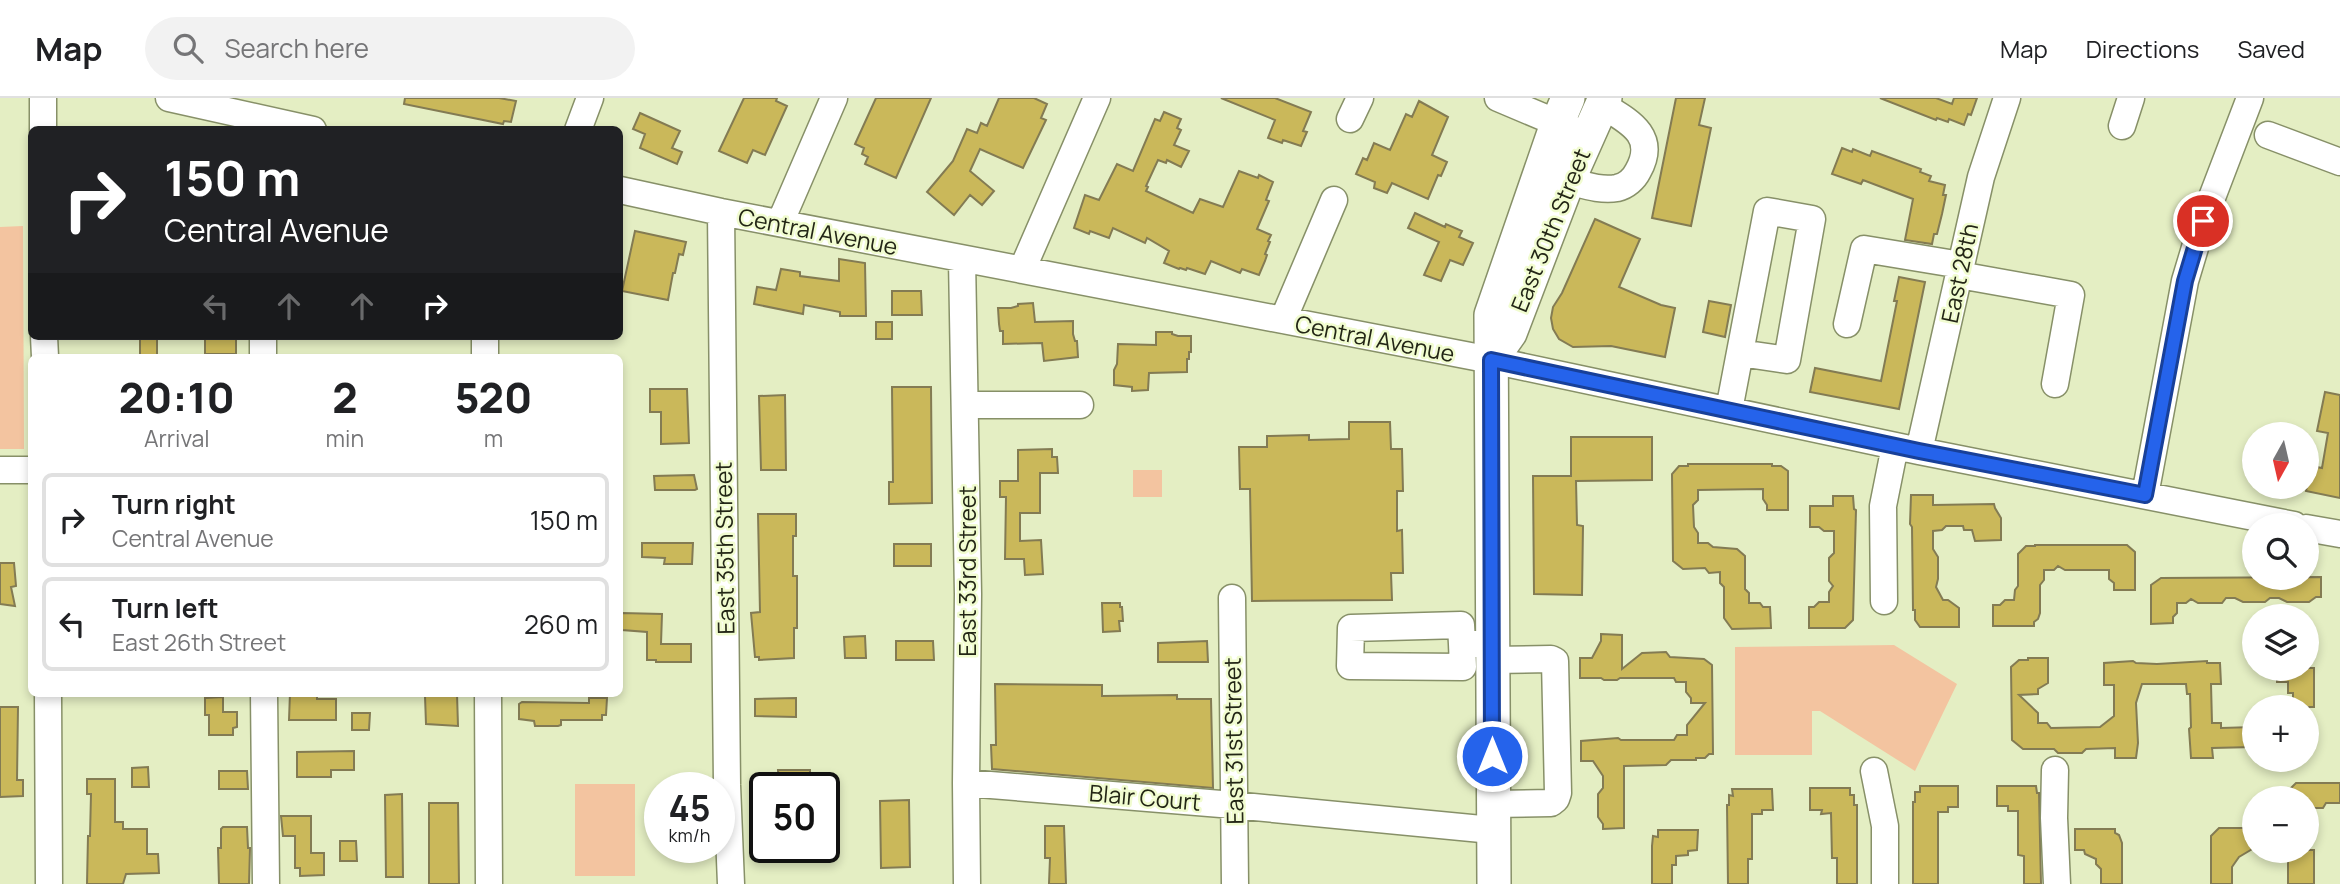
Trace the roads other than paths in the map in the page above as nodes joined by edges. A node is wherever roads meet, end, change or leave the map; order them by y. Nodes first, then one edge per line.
1 (43, 98) edge
2 (169, 98) edge
3 (590, 98) edge
4 (834, 98) edge
5 (1097, 98) edge
6 (1498, 98) edge
7 (2007, 98) edge
8 (2131, 98) edge
9 (2250, 98) edge
10 (1603, 101) edge
11 (1563, 111) edge
12 (264, 115) edge
13 (43, 126) edge
14 (300, 126) edge
15 (580, 126) edge
16 (2122, 126) dead end
17 (1588, 135) junction
18 (2268, 135) dead end
19 (2340, 162) edge
20 (1568, 181) junction
21 (623, 191) edge
22 (1334, 200) dead end
23 (720, 212) junction
24 (780, 223) junction
25 (962, 259) junction
26 (1022, 270) junction
27 (1960, 270) junction
28 (1283, 320) junction
29 (1847, 324) dead end
30 (1740, 353) junction
31 (1491, 360) junction
32 (2054, 384) dead end
33 (965, 405) junction
34 (1080, 405) dead end
35 (1729, 411) junction
36 (1907, 448) junction
37 (0, 470) edge
38 (28, 470) edge
39 (2145, 495) junction
40 (2242, 515) edge
41 (2319, 530) edge
42 (2340, 534) edge
43 (1232, 598) dead end
44 (1884, 601) dead end
45 (1482, 649) junction
46 (48, 697) edge
47 (264, 697) edge
48 (488, 697) edge
49 (2055, 770) dead end
50 (1874, 771) dead end
51 (966, 783) junction
52 (1233, 804) junction
53 (1492, 817) junction
54 (50, 884) edge
55 (266, 884) edge
56 (489, 884) edge
57 (731, 884) edge
58 (967, 884) edge
59 (1235, 884) edge
60 (1494, 884) edge
61 (1885, 884) edge
62 (2057, 884) edge

1 - 13 street
2 - 12 street
3 - 15 street
4 - 24 street
5 - 26 street
6 - 11 street
7 - 27 street, East 28th
8 - 16 street
9 - 39 street
10 - 17 main road, East 30th Street
10 - 20 street
11 - 17 street
11 - 31 main road, East 30th Street
12 - 14 street
17 - 20 main road, East 30th Street
18 - 19 street
20 - 31 main road, East 30th Street
21 - 23 street, Central Avenue
22 - 28 street
23 - 24 street, Central Avenue
23 - 57 street, East 35th Street
24 - 25 street, Central Avenue
25 - 26 street, Central Avenue
25 - 33 street, East 33rd Street
26 - 28 street, Central Avenue
27 - 29 street
27 - 32 street
27 - 36 street, East 28th
28 - 31 street, Central Avenue
30 - 30 street
30 - 35 street
31 - 35 street, Central Avenue
31 - 45 main road, East 30th Street
33 - 34 street
33 - 51 street, East 33rd Street
35 - 36 street, Central Avenue
36 - 39 street, Central Avenue
36 - 44 street, East 28th
37 - 38 street
39 - 40 street, Central Avenue
41 - 42 street
43 - 52 street, East 31st Street
45 - 53 main road, East 30th Street
45 - 53 street, Blair Court
46 - 54 street
47 - 55 street
48 - 56 street
49 - 62 street
50 - 61 street
51 - 52 street, Blair Court
51 - 58 street, East 33rd Street
52 - 53 street, Blair Court
52 - 59 street, East 31st Street
53 - 60 main road, East 30th Street

